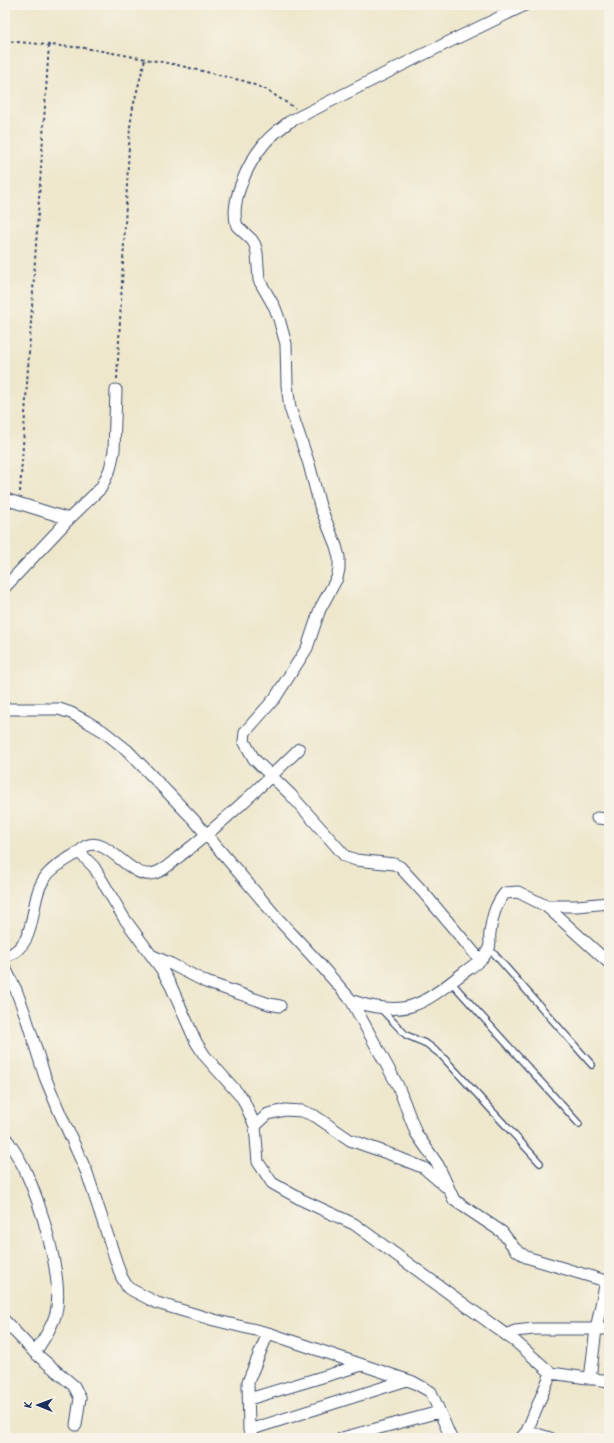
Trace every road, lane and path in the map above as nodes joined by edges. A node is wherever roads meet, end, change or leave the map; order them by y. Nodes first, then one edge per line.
1 (525, 5) edge
2 (5, 41) edge
3 (49, 44) junction
4 (145, 59) junction
5 (304, 114) junction
6 (116, 390) joint
7 (5, 500) edge
8 (19, 504) junction
9 (69, 519) junction
10 (5, 587) edge
11 (5, 709) edge
12 (299, 749) dead end
13 (271, 776) junction
14 (597, 818) dead end
15 (609, 819) edge
16 (207, 836) junction
17 (79, 852) junction
18 (609, 903) edge
19 (546, 906) junction
20 (489, 948) junction
21 (153, 956) junction
22 (5, 957) edge
23 (480, 960) junction
24 (609, 963) edge
25 (5, 968) edge
26 (451, 982) junction
27 (352, 1000) junction
28 (280, 1006) dead end
29 (378, 1007) junction
30 (592, 1065) dead end
31 (579, 1124) dead end
32 (255, 1126) junction
33 (5, 1137) edge
34 (540, 1163) dead end
35 (447, 1187) junction
36 (607, 1282) edge
37 (5, 1321) edge
38 (596, 1329) junction
39 (609, 1330) edge
40 (268, 1333) junction
41 (506, 1335) junction
42 (35, 1353) junction
43 (362, 1365) junction
44 (551, 1373) junction
45 (590, 1379) junction
46 (407, 1380) junction
47 (609, 1381) edge
48 (249, 1399) junction
49 (439, 1412) junction
50 (76, 1425) dead end
51 (250, 1434) edge
52 (524, 1434) edge
53 (342, 1438) edge
54 (451, 1438) edge
55 (550, 1438) edge

1 - 5 street
2 - 3 path
3 - 4 path
3 - 8 path
4 - 5 path
4 - 6 path
5 - 13 street
6 - 9 street
7 - 8 street
8 - 9 street
9 - 10 street
11 - 16 street
12 - 13 street
13 - 16 street
13 - 23 street
14 - 15 street
16 - 17 street
16 - 27 street
17 - 21 street
17 - 22 street
18 - 19 street
19 - 20 street
19 - 24 street
20 - 23 street
20 - 30 lane
21 - 28 street
21 - 32 street
23 - 26 street
25 - 40 street
26 - 29 street
26 - 31 lane
27 - 29 street
27 - 35 street
29 - 34 lane
32 - 35 street
32 - 41 street
33 - 42 street
35 - 36 street
36 - 38 street
37 - 42 street
38 - 39 street
38 - 41 street
38 - 45 street
40 - 43 street
40 - 48 street
41 - 44 street
42 - 50 street
43 - 46 street
43 - 48 street
44 - 45 street
44 - 52 street
45 - 47 street
46 - 49 street
46 - 51 street
48 - 51 street
49 - 53 street
49 - 54 street
52 - 55 street

